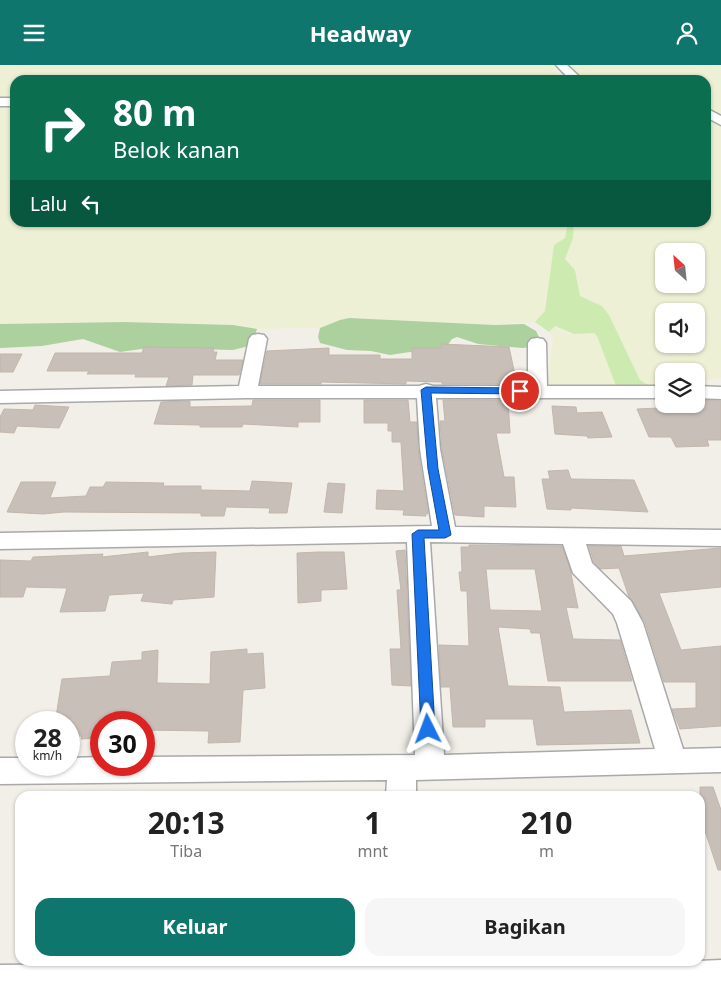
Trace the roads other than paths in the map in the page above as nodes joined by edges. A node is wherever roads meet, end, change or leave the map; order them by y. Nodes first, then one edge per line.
1 (561, 65) edge
2 (572, 75) edge
3 (258, 339) dead end
4 (537, 343) dead end
5 (426, 390) junction
6 (247, 391) junction
7 (538, 391) junction
8 (655, 392) edge
9 (705, 392) edge
10 (721, 393) edge
11 (0, 397) edge
12 (418, 534) junction
13 (445, 535) junction
14 (572, 536) junction
15 (721, 538) edge
16 (0, 541) edge
17 (721, 760) edge
18 (674, 761) junction
19 (430, 767) junction
20 (402, 768) junction
21 (0, 771) edge
22 (401, 791) edge
23 (397, 970) edge
24 (721, 977) edge
25 (0, 982) edge

1 - 2 street
3 - 6 street
4 - 7 street
5 - 6 street
5 - 7 street
5 - 13 street
6 - 11 street
7 - 8 street
9 - 10 street
12 - 13 street
12 - 16 street
12 - 19 street
13 - 14 street
14 - 15 street
14 - 18 street
17 - 18 street
18 - 19 street
19 - 20 street
20 - 21 street
20 - 22 street
23 - 24 street
23 - 25 street

